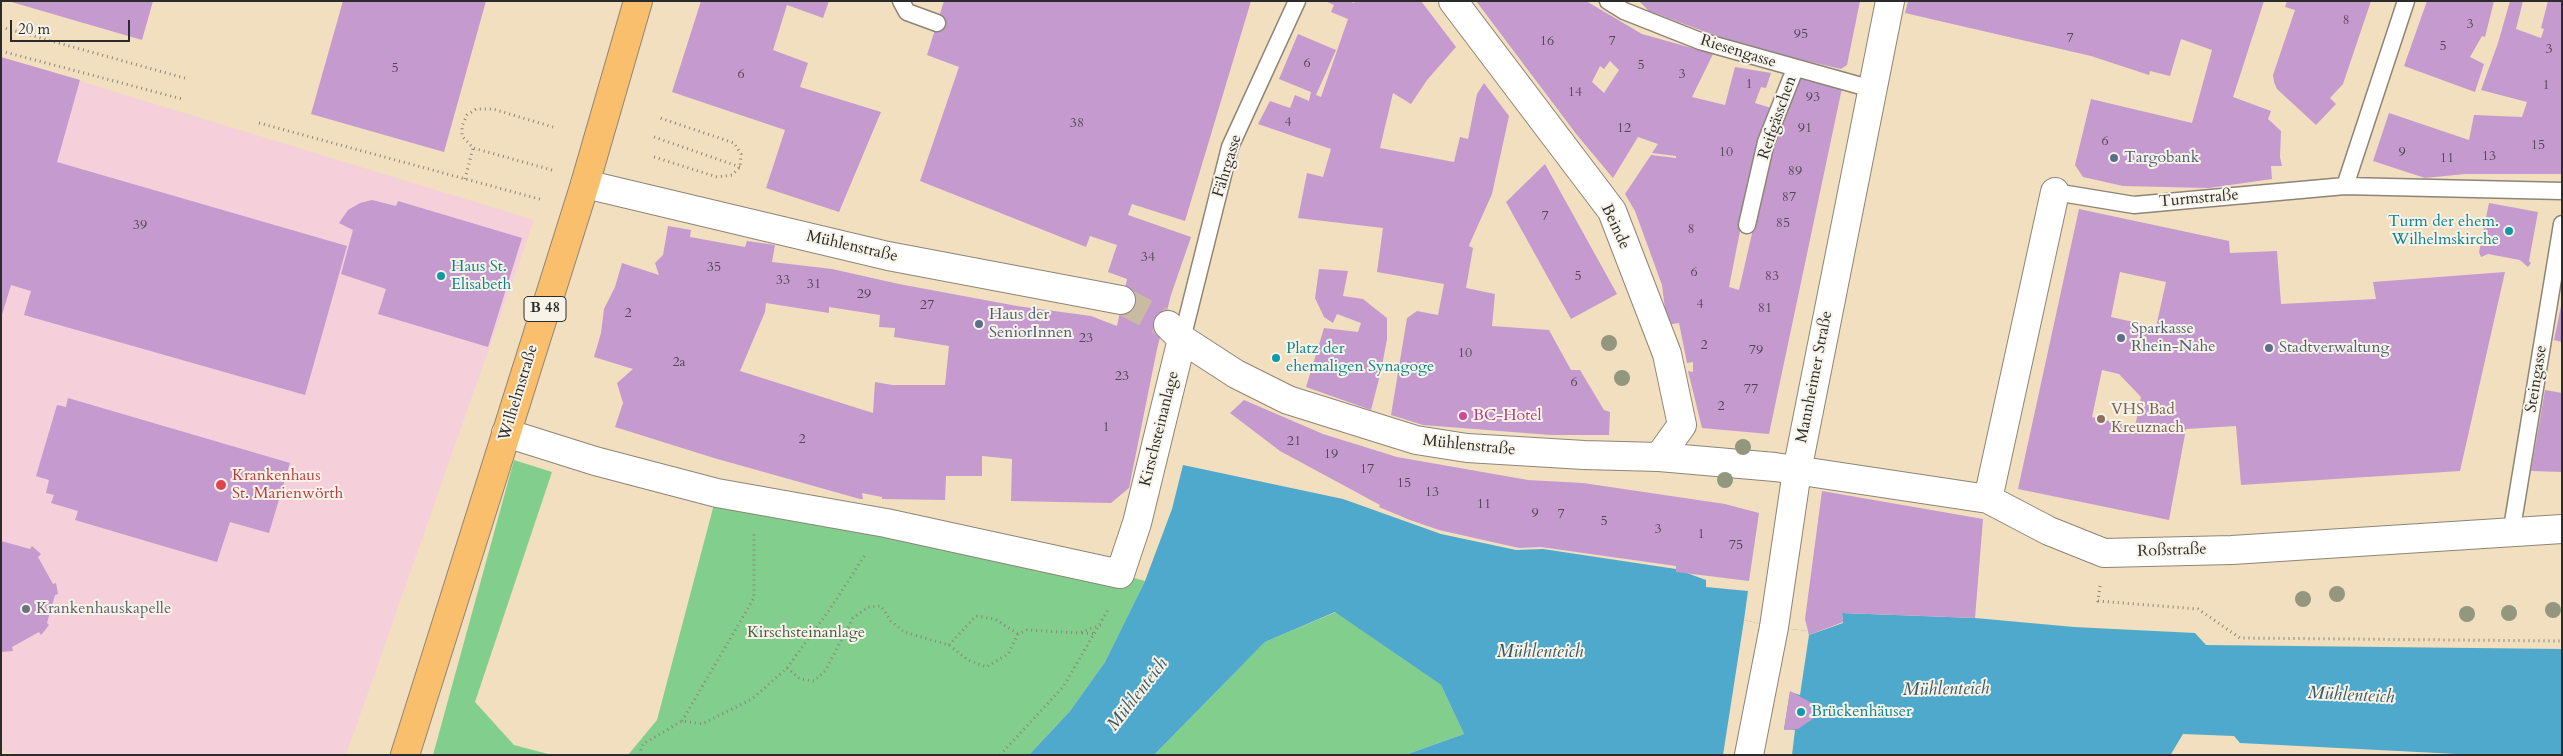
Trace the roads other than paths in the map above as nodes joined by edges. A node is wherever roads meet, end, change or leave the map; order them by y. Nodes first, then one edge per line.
1 (638, 1) edge
2 (1297, 1) edge
3 (1453, 1) edge
4 (1608, 1) edge
5 (1890, 1) edge
6 (2406, 1) edge
7 (904, 7) edge
8 (937, 23) dead end
9 (1795, 69) junction
10 (1872, 90) junction
11 (585, 184) junction
12 (2345, 186) junction
13 (2562, 191) edge
14 (2054, 192) joint
15 (2562, 224) edge
16 (1747, 225) dead end
17 (1121, 300) tunnel mouth
18 (1175, 332) junction
19 (506, 433) junction
20 (1659, 457) junction
21 (1797, 471) junction
22 (1988, 499) junction
23 (2562, 529) edge
24 (2511, 534) junction
25 (405, 755) edge
26 (1749, 755) edge

1 - 11 main road, Wilhelmstraße / B 48
2 - 18 lane, Fährgasse
3 - 20 street, Beinde
4 - 9 lane, Riesengasse
5 - 10 street, Mannheimer Straße
6 - 12 lane
7 - 8 lane
9 - 10 lane, Riesengasse
9 - 16 lane, Reifgässchen
10 - 21 street, Mannheimer Straße
11 - 17 street, Mühlenstraße
11 - 19 main road, Wilhelmstraße / B 48
12 - 13 lane, Turmstraße
12 - 14 lane, Turmstraße
14 - 22 street
15 - 24 lane, Steingasse
18 - 19 street, Kirschsteinanlage
18 - 20 street, Mühlenstraße
19 - 25 main road, Wilhelmstraße / B 48
20 - 21 street, Mühlenstraße
21 - 22 street, Roßstraße
21 - 26 street, Mannheimer Straße
22 - 24 street, Roßstraße
23 - 24 street, Roßstraße

